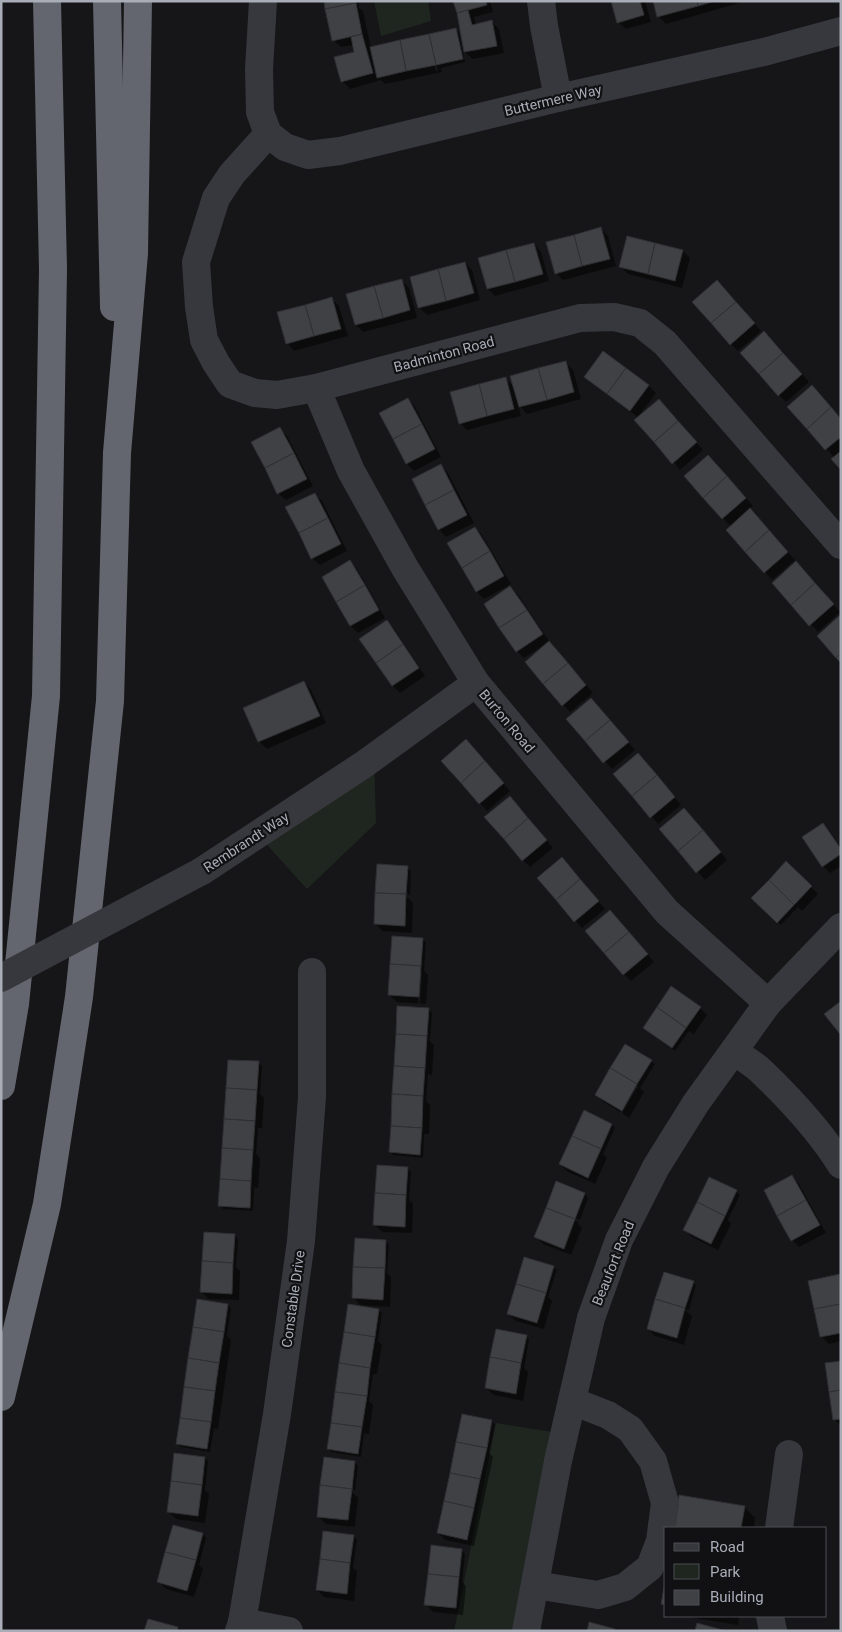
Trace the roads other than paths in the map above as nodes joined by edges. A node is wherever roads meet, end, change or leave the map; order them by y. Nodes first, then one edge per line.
1 (47, 1) edge
2 (107, 1) edge
3 (138, 1) edge
4 (263, 1) edge
5 (541, 1) edge
6 (841, 31) edge
7 (558, 98) junction
8 (268, 134) junction
9 (316, 388) junction
10 (117, 453) junction
11 (841, 545) edge
12 (476, 683) junction
13 (841, 927) edge
14 (312, 972) dead end
15 (1, 978) edge
16 (768, 1003) junction
17 (734, 1051) junction
18 (1, 1086) edge
19 (841, 1165) edge
20 (1, 1398) edge
21 (572, 1401) junction
22 (789, 1454) dead end
23 (779, 1527) edge
24 (535, 1585) junction
25 (770, 1617) edge
26 (241, 1626) edge
27 (289, 1631) edge
28 (526, 1631) edge
29 (773, 1631) edge

1 - 18 highway
2 - 10 highway
3 - 10 highway
4 - 8 street
5 - 7 street
6 - 7 street, Buttermere Way
7 - 8 street, Buttermere Way
8 - 9 street, Badminton Road
9 - 11 street, Badminton Road
9 - 12 street, Burton Road
10 - 20 highway
12 - 15 street, Rembrandt Way, bridge
12 - 16 street, Burton Road
13 - 16 street, Beaufort Road
14 - 26 street, Constable Drive
16 - 17 street, Beaufort Road
17 - 19 street
17 - 21 street, Beaufort Road
21 - 24 street, Beaufort Road
21 - 24 street
22 - 23 street
24 - 28 street, Beaufort Road
25 - 29 street
26 - 27 street, Constable Drive

